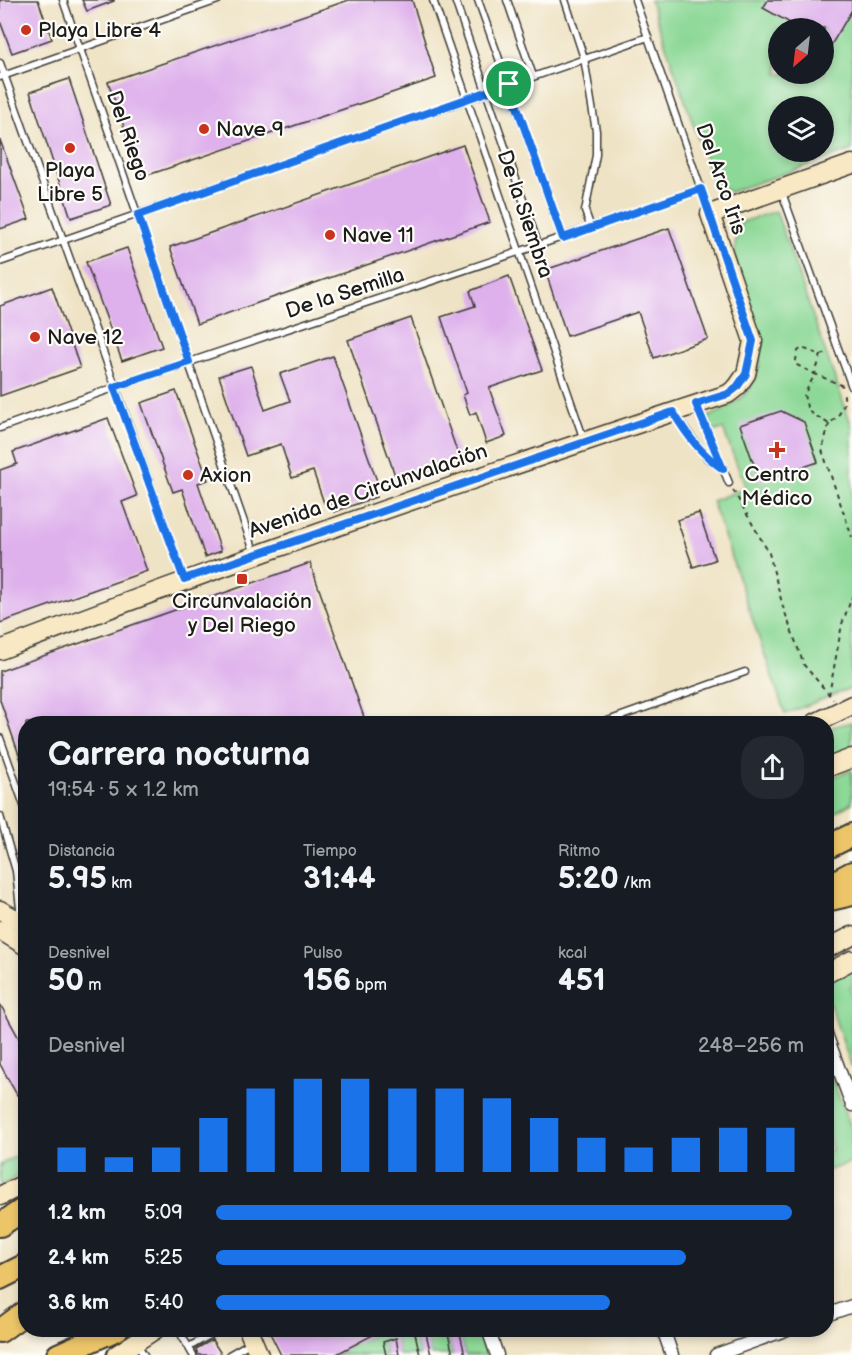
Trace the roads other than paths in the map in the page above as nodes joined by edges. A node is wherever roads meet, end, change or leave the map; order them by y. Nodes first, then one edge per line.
1 (63, 0) edge
2 (218, 0) edge
3 (433, 0) edge
4 (455, 0) edge
5 (478, 0) edge
6 (507, 0) edge
7 (565, 0) edge
8 (635, 0) edge
9 (648, 37) junction
10 (80, 48) junction
11 (584, 58) junction
12 (0, 63) edge
13 (2, 76) edge
14 (533, 76) junction
15 (509, 84) junction
16 (488, 92) junction
17 (468, 99) junction
18 (852, 164) edge
19 (701, 189) junction
20 (781, 189) junction
21 (710, 214) junction
22 (138, 215) junction
23 (591, 228) junction
24 (563, 238) junction
25 (62, 240) junction
26 (539, 247) junction
27 (521, 253) junction
28 (0, 262) edge
29 (189, 362) junction
30 (746, 374) joint
31 (114, 387) junction
32 (852, 389) edge
33 (696, 404) junction
34 (673, 412) junction
35 (0, 428) edge
36 (585, 440) junction
37 (723, 469) junction
38 (729, 483) road end
39 (255, 554) junction
40 (184, 579) junction
41 (0, 650) edge
42 (746, 672) dead end
43 (852, 705) edge
44 (622, 716) edge
45 (836, 717) edge
46 (0, 738) edge
47 (852, 758) edge
48 (834, 765) edge
49 (18, 789) edge
50 (0, 816) edge
51 (852, 835) edge
52 (834, 845) edge
53 (852, 873) edge
54 (18, 883) edge
55 (834, 883) edge
56 (852, 894) edge
57 (834, 898) edge
58 (0, 910) edge
59 (18, 921) edge
60 (0, 930) edge
61 (852, 936) edge
62 (18, 941) edge
63 (834, 945) edge
64 (852, 960) edge
65 (834, 970) edge
66 (834, 1056) edge
67 (852, 1105) edge
68 (18, 1187) edge
69 (0, 1196) edge
70 (18, 1213) edge
71 (0, 1225) edge
72 (18, 1269) edge
73 (0, 1278) edge
74 (852, 1306) edge
75 (834, 1312) edge
76 (18, 1318) edge
77 (0, 1331) edge
78 (99, 1337) edge
79 (150, 1337) edge
80 (183, 1337) edge
81 (206, 1337) edge
82 (491, 1337) edge
83 (666, 1337) edge
84 (766, 1337) edge
85 (189, 1347) junction
86 (255, 1347) edge
87 (140, 1349) edge
88 (58, 1355) edge
89 (116, 1355) edge
90 (193, 1355) edge
91 (229, 1355) edge
92 (497, 1355) edge
93 (672, 1355) edge
94 (716, 1355) edge

1 - 10 lane, Del Riego
2 - 10 lane
3 - 17 lane, De la Siembra
4 - 16 lane
5 - 15 lane
6 - 14 lane
7 - 11 lane
8 - 9 lane, Del Arco Iris
9 - 11 lane
9 - 19 lane, Del Arco Iris
10 - 13 lane
10 - 22 lane, Del Riego
11 - 14 lane
11 - 23 lane
12 - 13 lane
13 - 25 lane
14 - 15 lane
15 - 16 lane
15 - 24 lane
16 - 17 lane
16 - 26 lane
17 - 22 lane
17 - 27 lane, De la Siembra
18 - 20 street
19 - 21 lane, Del Arco Iris
19 - 23 lane, De la Semilla
20 - 21 street
20 - 32 lane
21 - 30 street, Del Arco Iris
22 - 25 lane
22 - 29 lane, Del Riego
23 - 24 lane, De la Semilla
24 - 26 lane, De la Semilla
25 - 28 lane
25 - 31 lane
26 - 27 lane, De la Semilla
27 - 29 lane, De la Semilla
27 - 36 lane, De la Siembra
29 - 31 lane, De la Semilla
29 - 39 lane, Del Riego
30 - 33 street, Avenida de Circunvalación
31 - 35 lane, De la Semilla
31 - 40 lane
33 - 34 street, Avenida de Circunvalación
33 - 37 lane
34 - 36 street, Avenida de Circunvalación
34 - 37 lane
36 - 39 street, Avenida de Circunvalación
37 - 38 lane
39 - 40 street, Avenida de Circunvalación
40 - 41 street, Avenida de Circunvalación
42 - 44 lane
43 - 45 street
46 - 49 lane
47 - 48 street
50 - 54 lane
51 - 52 highway
53 - 55 highway
56 - 57 highway
58 - 59 street
60 - 62 street
61 - 63 street
64 - 65 street
66 - 67 street
68 - 69 street
70 - 71 highway
72 - 73 highway
74 - 75 street
76 - 77 highway
78 - 88 highway
79 - 87 street
80 - 85 lane
81 - 85 lane
82 - 92 street
83 - 93 street
84 - 94 street
85 - 90 lane
86 - 91 lane
87 - 89 street

